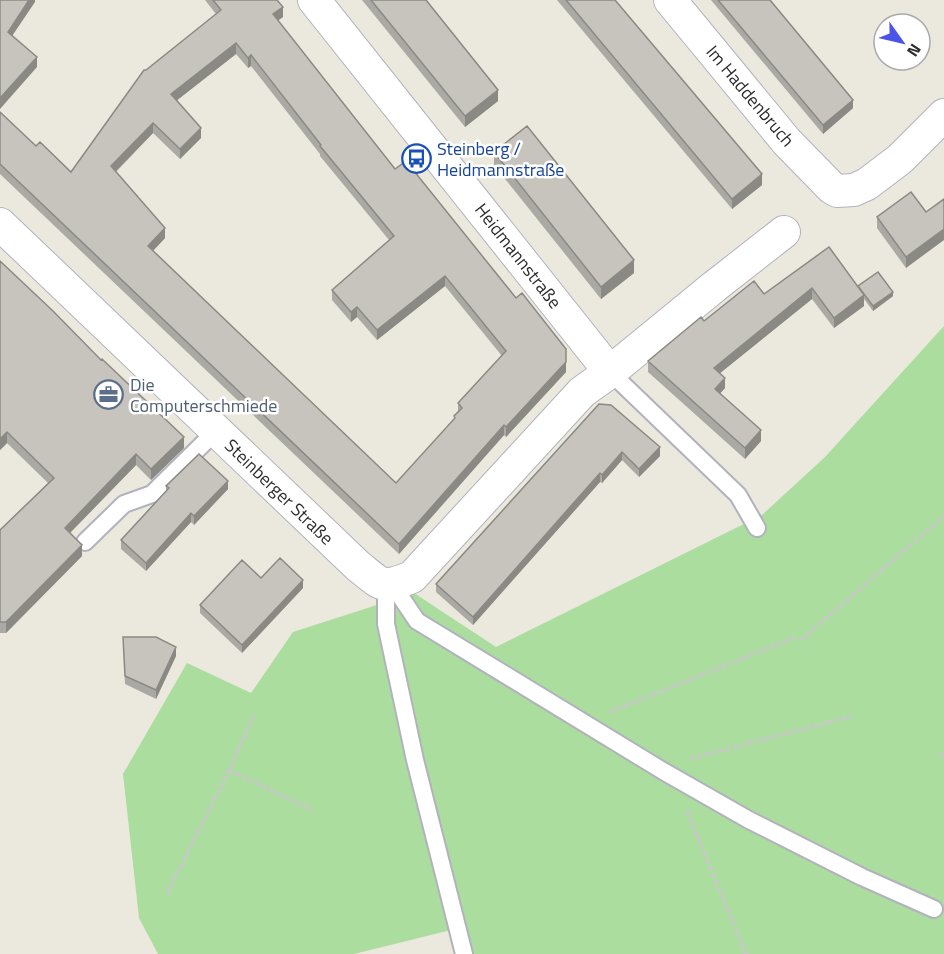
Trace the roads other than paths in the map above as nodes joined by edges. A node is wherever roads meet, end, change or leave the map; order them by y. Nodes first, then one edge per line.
1 (314, 0) edge
2 (670, 0) edge
3 (944, 115) edge
4 (0, 225) edge
5 (784, 232) dead end
6 (610, 372) junction
7 (216, 431) junction
8 (757, 528) dead end
9 (85, 542) dead end
10 (386, 584) junction
11 (934, 909) dead end
12 (464, 954) edge

1 - 6 street, Heidmannstraße
2 - 3 street, Im Haddenbruch
4 - 7 street, Steinberger Straße
5 - 6 street
6 - 8 lane
6 - 10 street
7 - 9 lane
7 - 10 street, Steinberger Straße
10 - 11 lane
10 - 12 lane

